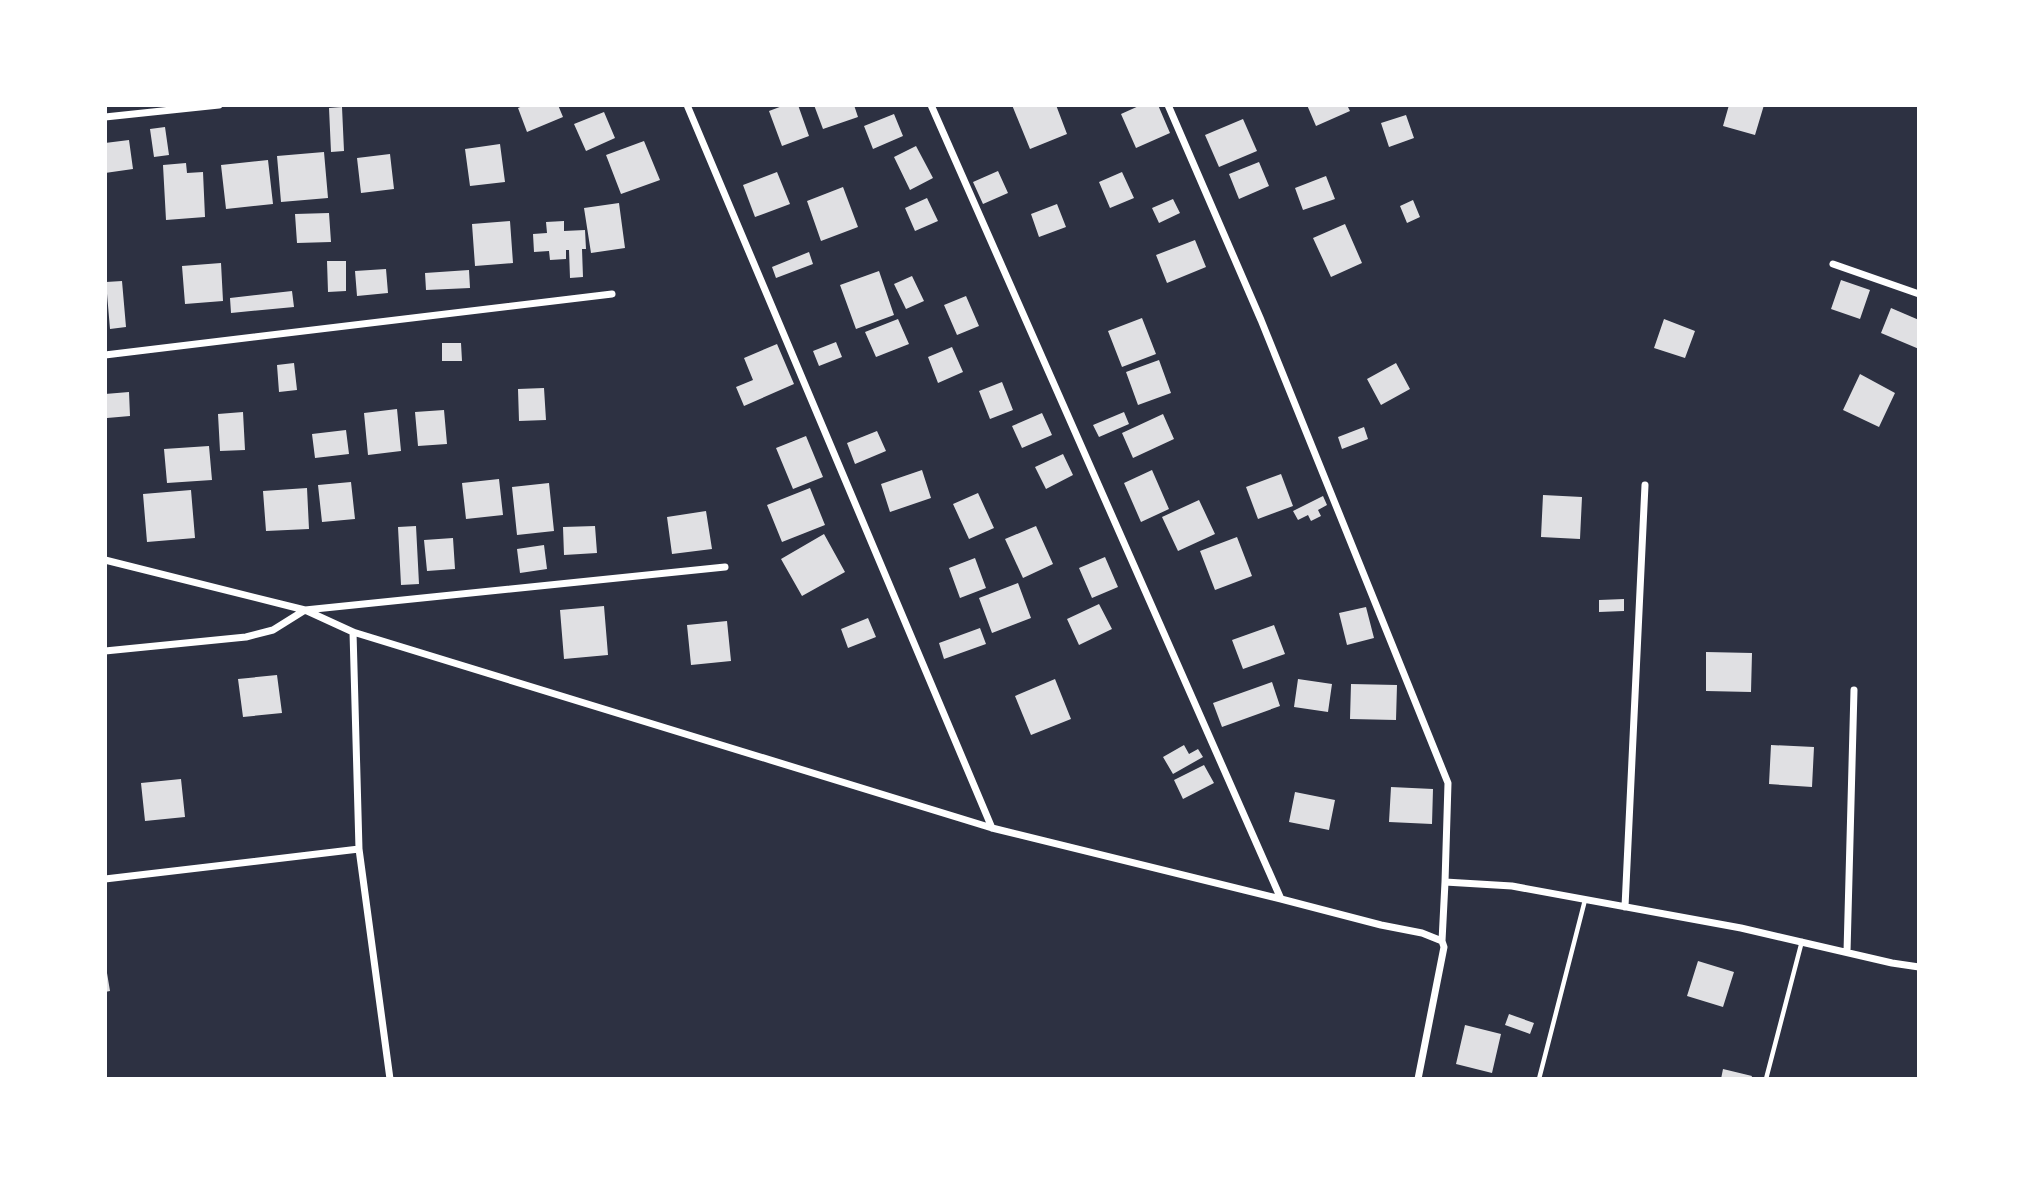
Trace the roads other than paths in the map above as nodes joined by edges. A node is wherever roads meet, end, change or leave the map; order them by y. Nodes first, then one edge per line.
1 (219, 105) edge
2 (687, 105) edge
3 (931, 105) edge
4 (1168, 105) edge
5 (105, 117) edge
6 (1833, 264) dead end
7 (612, 294) dead end
8 (1919, 295) edge
9 (105, 355) edge
10 (1645, 485) dead end
11 (105, 560) edge
12 (725, 567) dead end
13 (305, 610) junction
14 (353, 632) junction
15 (105, 651) edge
16 (1854, 690) dead end
17 (992, 828) junction
18 (359, 849) junction
19 (105, 878) edge
20 (1445, 882) junction
21 (1281, 899) junction
22 (1585, 900) junction
23 (1625, 907) junction
24 (1802, 940) junction
25 (1442, 942) junction
26 (1847, 952) junction
27 (1919, 967) edge
28 (390, 1079) edge
29 (1418, 1079) edge
30 (1539, 1079) edge
31 (1766, 1079) edge

1 - 5 street
2 - 17 street
3 - 21 street
4 - 20 street
6 - 8 street
7 - 9 street
10 - 23 street
11 - 13 street
12 - 13 street
13 - 14 street
13 - 15 street
14 - 17 street
14 - 18 street
16 - 26 street
17 - 21 street
18 - 19 street
18 - 28 street
20 - 22 street
20 - 25 street
21 - 25 street
22 - 23 street
22 - 30 lane
23 - 24 street
24 - 26 street
24 - 31 lane
25 - 29 street
26 - 27 street

